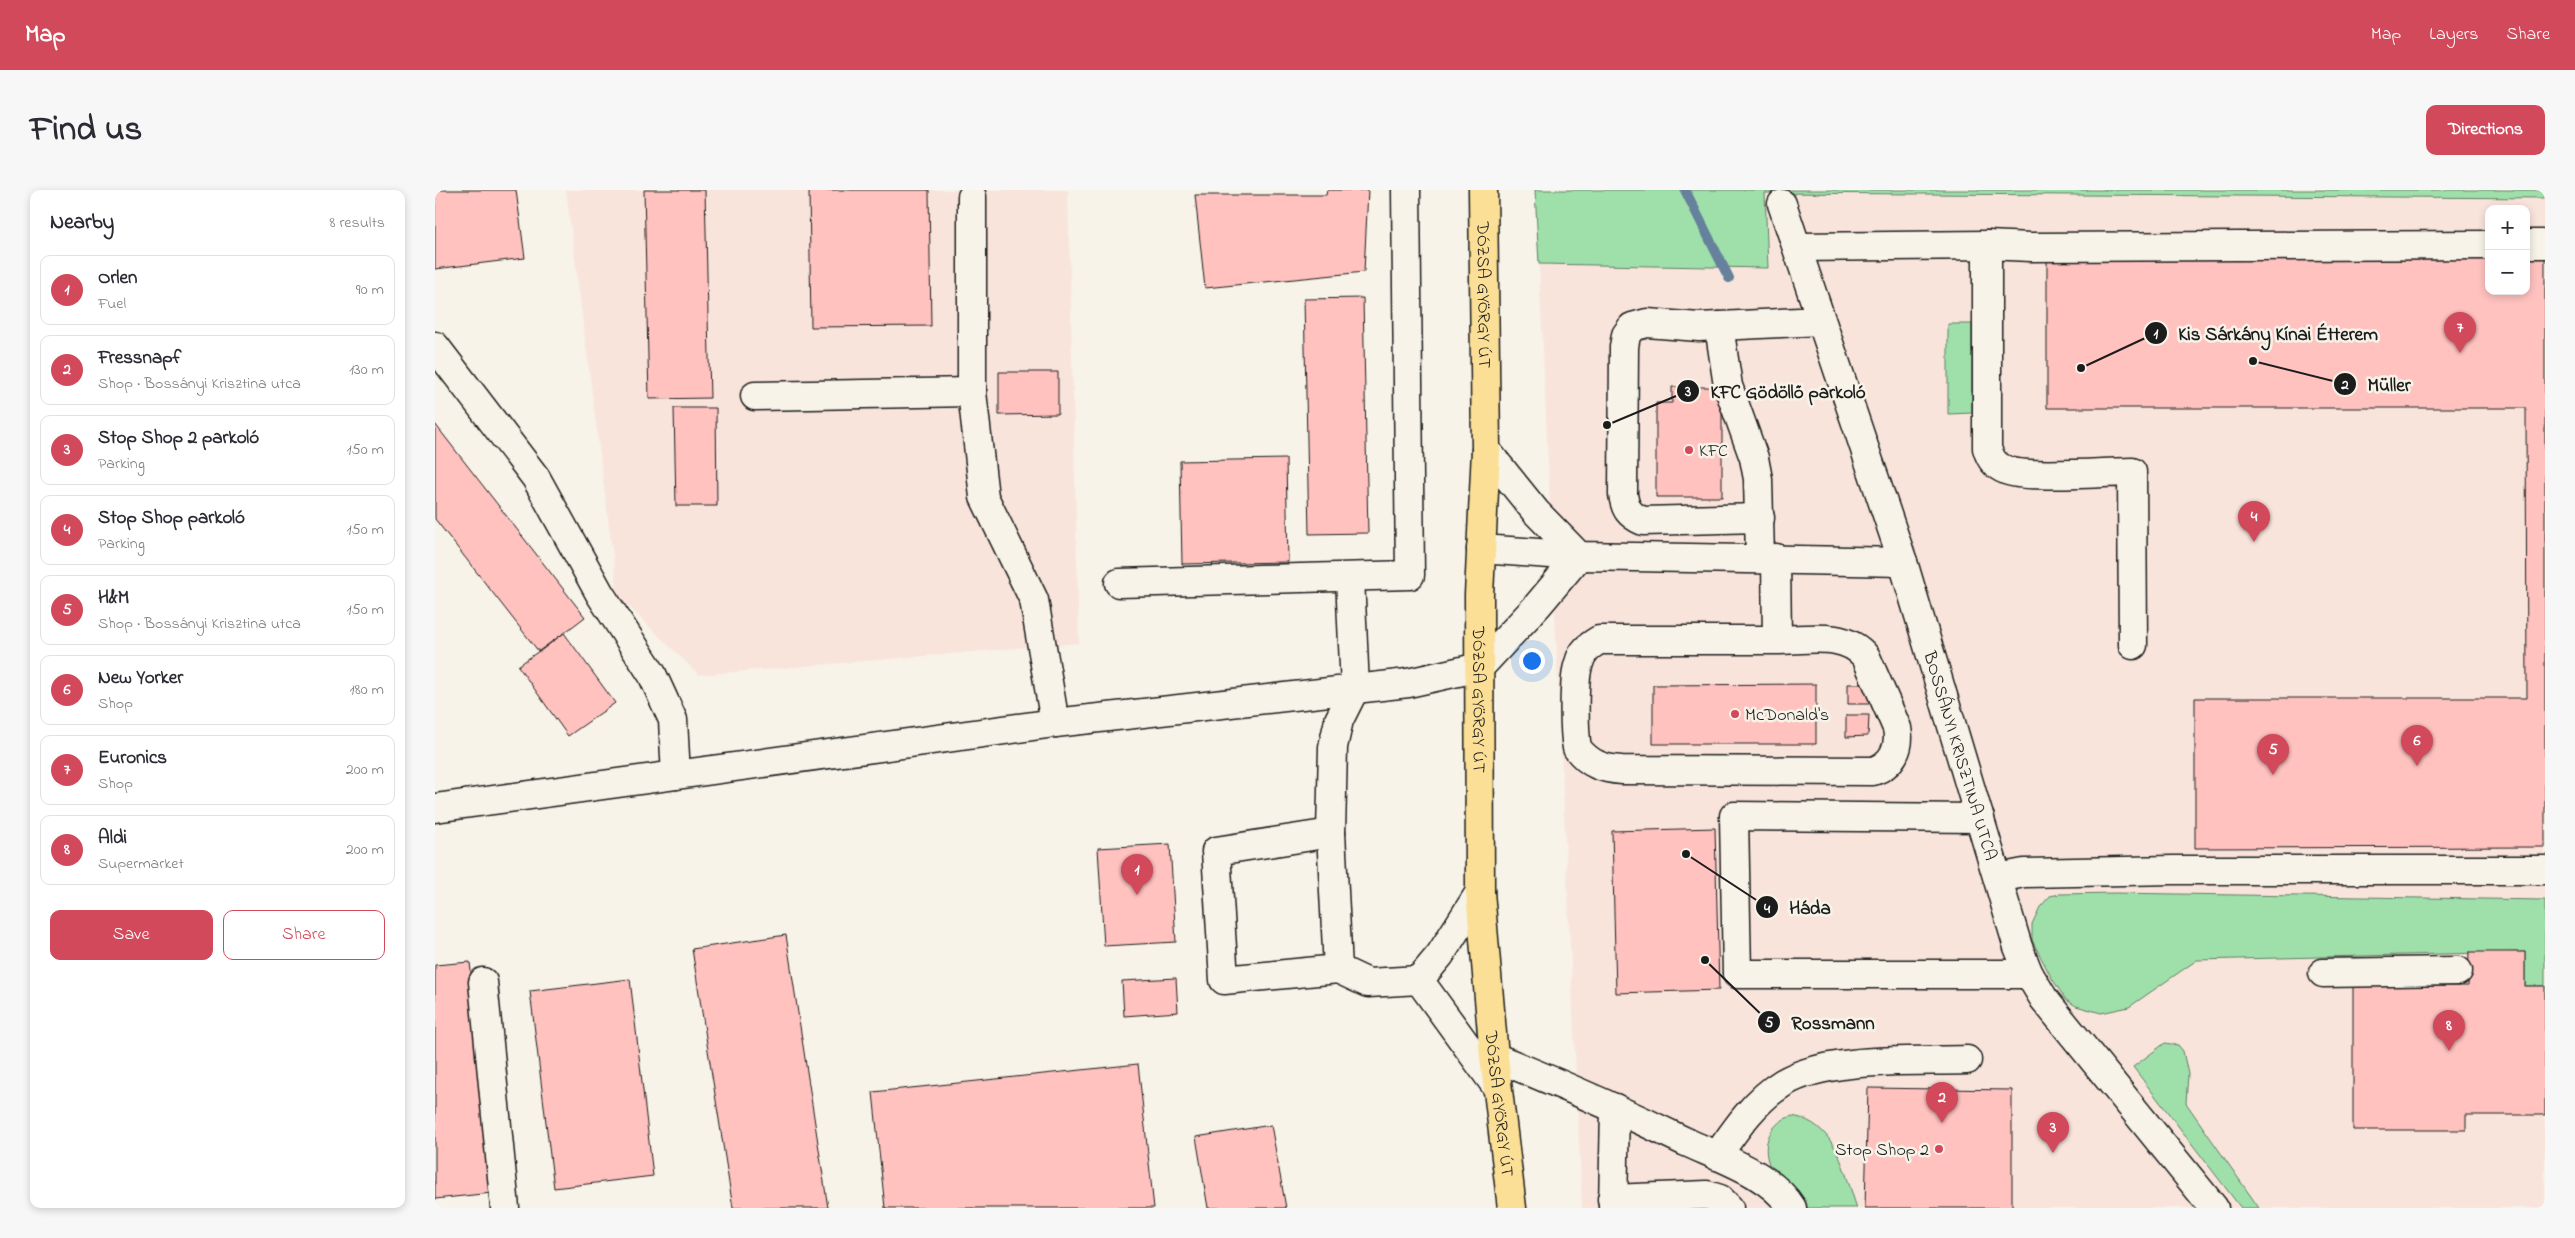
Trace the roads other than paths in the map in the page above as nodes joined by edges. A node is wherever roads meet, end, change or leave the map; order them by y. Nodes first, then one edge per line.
1 (1405, 190) edge
2 (1483, 190) edge
3 (972, 197) dead end
4 (1782, 204) dead end
5 (2530, 244) edge
6 (2545, 244) edge
7 (1987, 245) junction
8 (2485, 245) edge
9 (1797, 247) junction
10 (1820, 321) junction
11 (1719, 326) junction
12 (435, 346) edge
13 (972, 392) junction
14 (755, 396) dead end
15 (1486, 450) junction
16 (1760, 518) junction
17 (1481, 549) junction
18 (1579, 556) junction
19 (1768, 558) junction
20 (1903, 562) junction
21 (1351, 578) junction
22 (1119, 583) dead end
23 (1777, 640) junction
24 (2133, 645) dead end
25 (1480, 667) junction
26 (1355, 688) junction
27 (1055, 723) junction
28 (676, 775) junction
29 (435, 808) edge
30 (1980, 818) junction
31 (1331, 832) junction
32 (2545, 870) edge
33 (1999, 878) junction
34 (1480, 892) junction
35 (1338, 969) junction
36 (2458, 970) dead end
37 (2323, 973) dead end
38 (2029, 974) junction
39 (1419, 980) junction
40 (483, 982) dead end
41 (1494, 1057) junction
42 (1967, 1060) dead end
43 (1497, 1087) junction
44 (1615, 1108) junction
45 (1717, 1156) junction
46 (1612, 1204) edge
47 (505, 1208) edge
48 (1512, 1208) edge
49 (1729, 1208) edge
50 (1792, 1208) edge
51 (2214, 1208) edge

1 - 21 street
2 - 15 main road, DÓZSA GYÖRGY ÚT
3 - 13 street
4 - 9 street, BOSSÁNYI KRISZTINA UTCA
5 - 6 street
7 - 8 street
7 - 9 street
7 - 24 street
9 - 10 street, BOSSÁNYI KRISZTINA UTCA
10 - 11 street
10 - 20 street, BOSSÁNYI KRISZTINA UTCA
11 - 16 street
11 - 16 street
12 - 28 street
13 - 14 street
13 - 27 street
15 - 17 main road, DÓZSA GYÖRGY ÚT
15 - 18 street
16 - 19 street
17 - 18 street
17 - 25 main road, DÓZSA GYÖRGY ÚT
18 - 19 street
18 - 25 street
19 - 20 street
19 - 23 street
20 - 30 street, BOSSÁNYI KRISZTINA UTCA
21 - 22 street
21 - 26 street
23 - 23 street
25 - 26 street
25 - 34 main road, DÓZSA GYÖRGY ÚT
26 - 27 street
26 - 31 street
27 - 28 street
28 - 29 street
30 - 33 street, BOSSÁNYI KRISZTINA UTCA
30 - 38 street
31 - 35 street
31 - 35 street
32 - 33 street
33 - 38 street, BOSSÁNYI KRISZTINA UTCA
34 - 39 street
34 - 41 main road, DÓZSA GYÖRGY ÚT
35 - 39 street
36 - 37 street
38 - 51 street, BOSSÁNYI KRISZTINA UTCA
39 - 43 street
40 - 47 street
41 - 43 main road, DÓZSA GYÖRGY ÚT
41 - 44 street
42 - 45 street
43 - 48 main road, DÓZSA GYÖRGY ÚT
44 - 45 street
44 - 46 street
45 - 50 street
46 - 49 street

